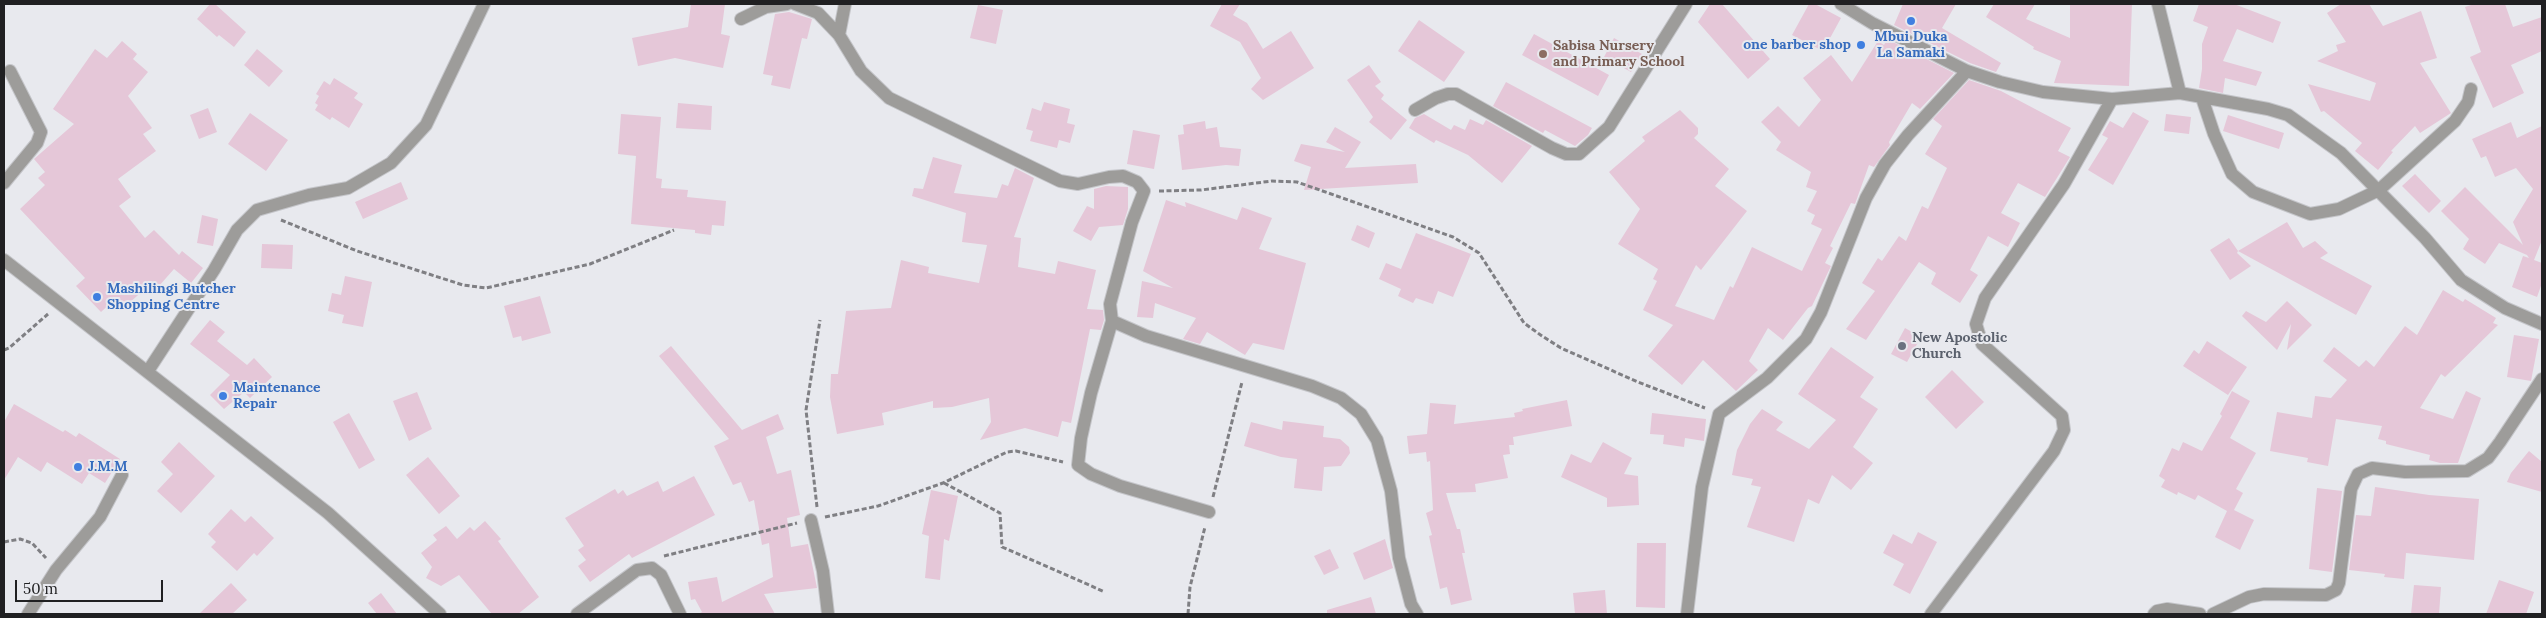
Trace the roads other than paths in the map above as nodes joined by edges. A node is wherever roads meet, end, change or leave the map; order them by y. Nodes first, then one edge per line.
1 (484, 4) edge
2 (787, 4) edge
3 (795, 4) edge
4 (845, 4) edge
5 (1686, 4) edge
6 (1841, 4) edge
7 (2158, 4) edge
8 (741, 19) dead end
9 (840, 35) junction
10 (10, 71) dead end
11 (1967, 71) junction
12 (2471, 89) dead end
13 (2180, 93) junction
14 (2202, 98) junction
15 (2112, 99) junction
16 (1415, 110) dead end
17 (4, 183) edge
18 (2379, 190) junction
19 (4, 260) edge
20 (1112, 321) junction
21 (2542, 324) edge
22 (148, 371) junction
23 (2542, 379) edge
24 (122, 475) dead end
25 (1209, 512) road end
26 (815, 519) road end
27 (28, 614) edge
28 (440, 614) edge
29 (577, 614) edge
30 (680, 614) edge
31 (828, 614) edge
32 (1417, 614) edge
33 (1687, 614) edge
34 (1932, 614) edge
35 (2154, 614) edge
36 (2200, 614) edge
37 (2214, 614) edge

1 - 22 street
2 - 8 street
3 - 9 street
4 - 9 street
5 - 16 street
6 - 11 street
7 - 13 street
9 - 20 street
10 - 17 street
11 - 15 street
11 - 33 street
12 - 18 street
13 - 14 street
13 - 15 street
14 - 18 street
14 - 18 street
15 - 34 street
18 - 21 street
19 - 22 street
20 - 25 street
20 - 32 street
22 - 28 street
23 - 37 street
24 - 27 street
26 - 31 street
29 - 30 street
35 - 36 street

